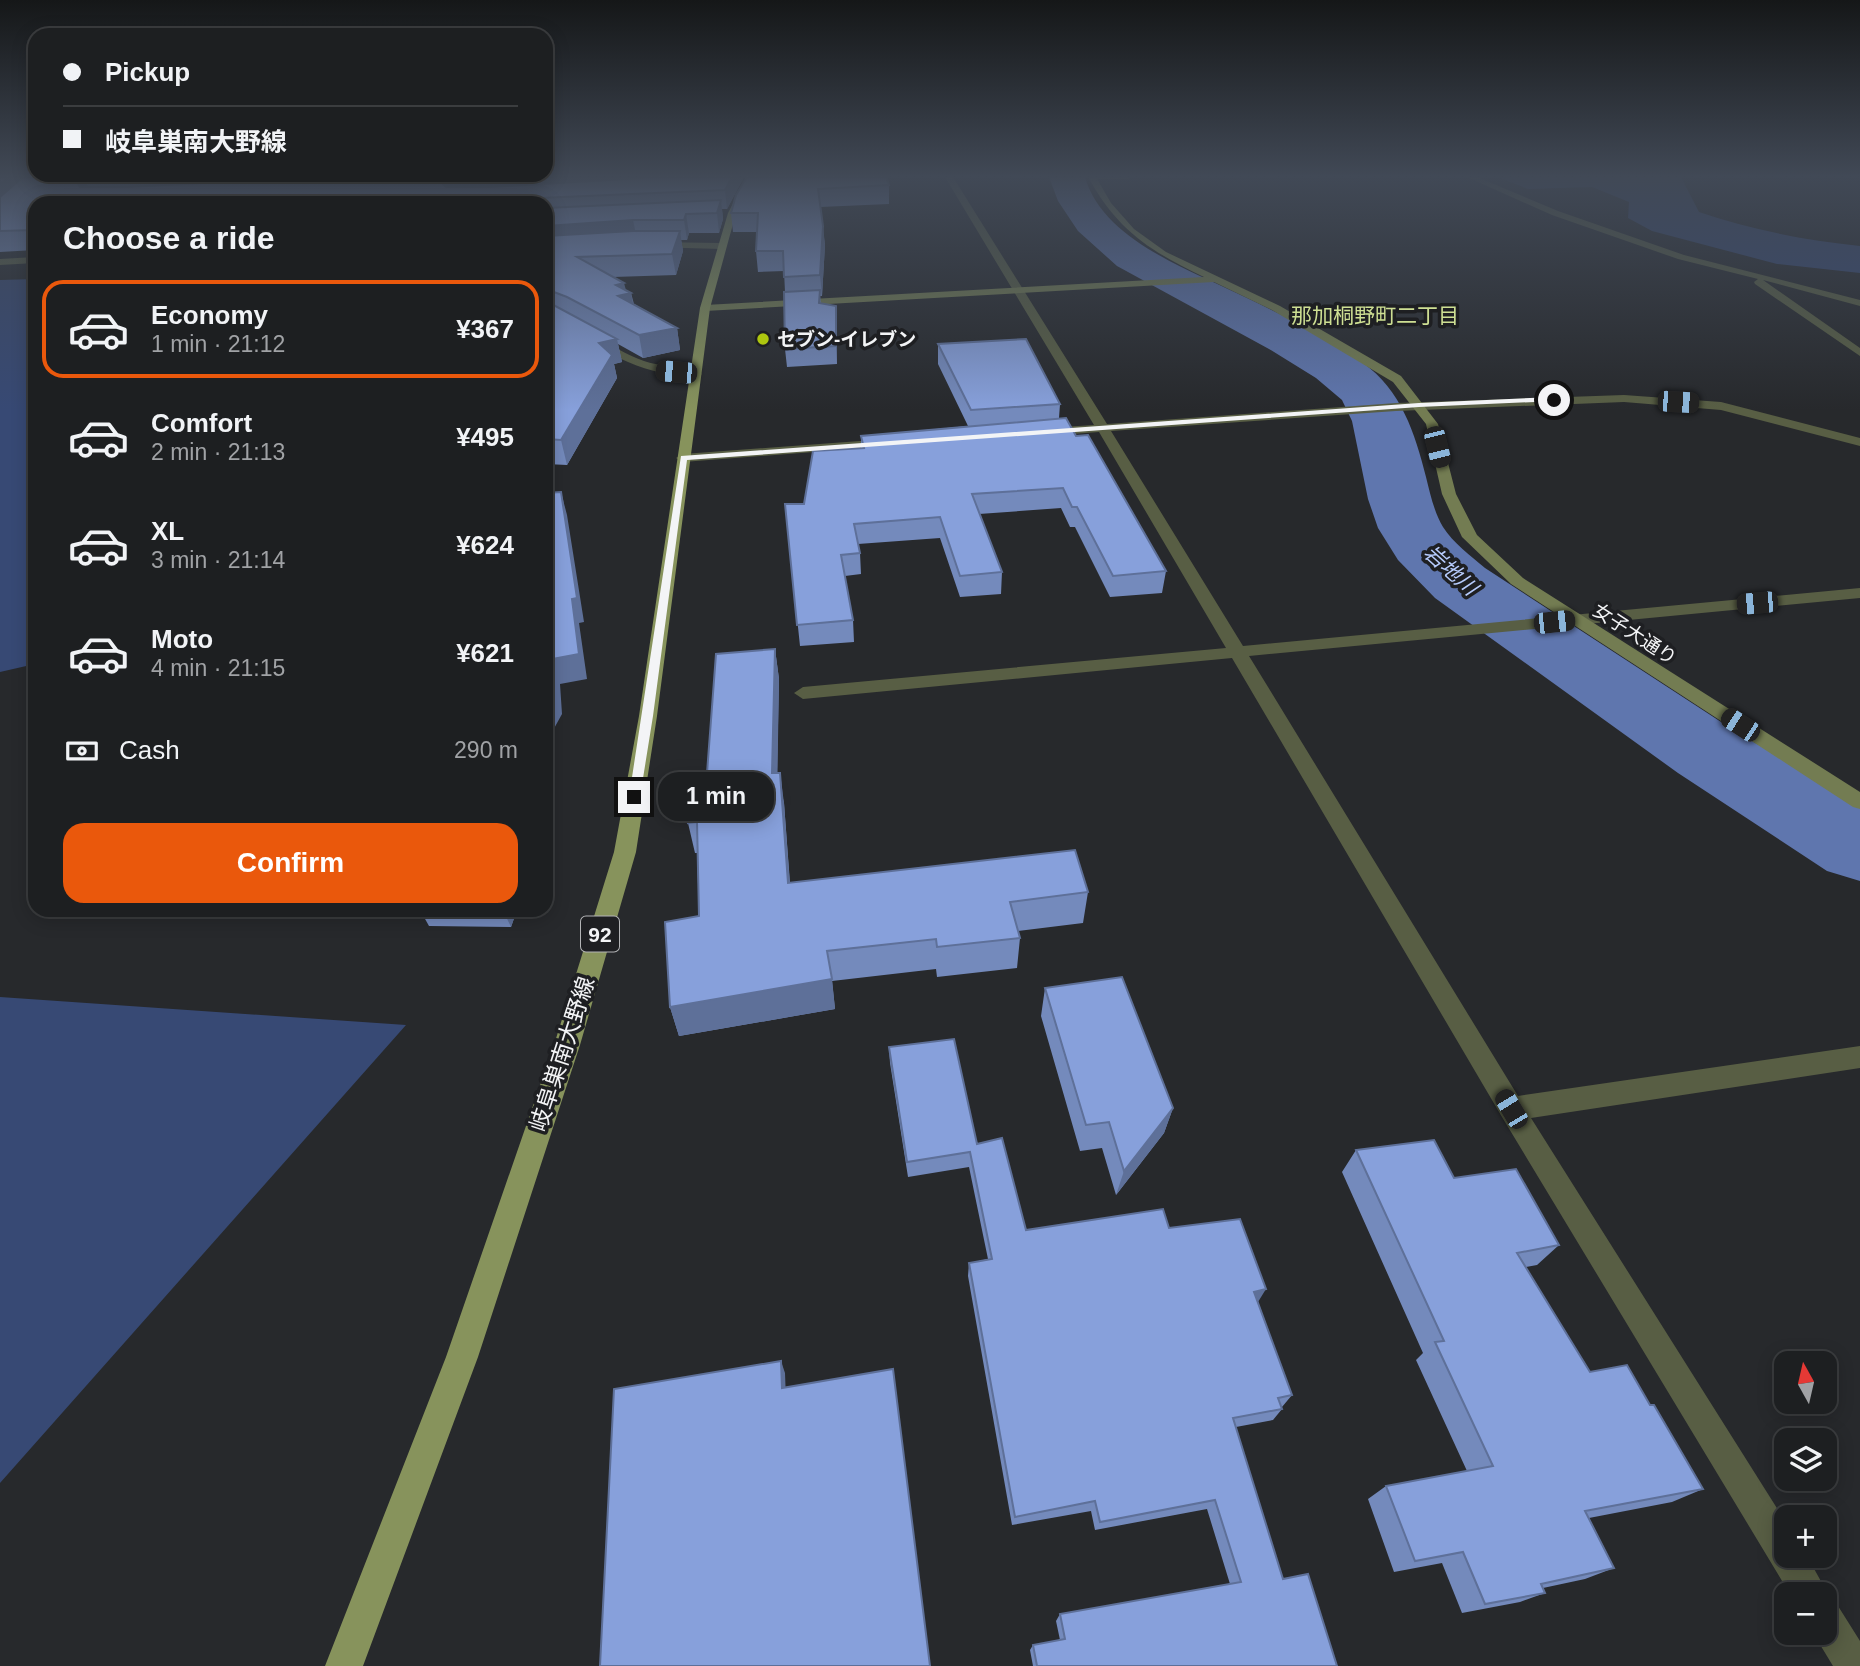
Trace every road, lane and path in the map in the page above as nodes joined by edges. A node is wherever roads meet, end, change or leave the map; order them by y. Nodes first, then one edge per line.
1 (719, 255) edge
2 (997, 255) edge
3 (1164, 255) edge
4 (1675, 255) edge
5 (28, 260) edge
6 (0, 262) edge
7 (1758, 277) junction
8 (1206, 281) junction
9 (1020, 292) junction
10 (1860, 303) edge
11 (705, 307) junction
12 (553, 317) edge
13 (1860, 353) edge
14 (696, 374) junction
15 (1419, 405) junction
16 (1102, 428) junction
17 (1035, 432) edge
18 (900, 442) edge
19 (1860, 442) edge
20 (683, 458) junction
21 (1860, 593) edge
22 (1577, 620) junction
23 (1239, 653) junction
24 (803, 693) dead end
25 (1860, 802) edge
26 (1860, 1057) edge
27 (1511, 1109) junction
28 (1803, 1582) edge
29 (1837, 1638) edge
30 (344, 1666) edge
31 (1854, 1666) edge

1 - 11 main road, 岐阜巣南大野線 / 92
2 - 9 street
3 - 8 street, 女子大通り
4 - 7 street
5 - 6 street
7 - 10 street
7 - 13 street
8 - 9 street
8 - 15 street, 女子大通り
9 - 11 street
9 - 16 street
11 - 14 main road, 岐阜巣南大野線 / 92
12 - 14 street
14 - 20 main road, 岐阜巣南大野線 / 92
15 - 16 street
15 - 19 street
15 - 22 street, 女子大通り
16 - 17 street
16 - 23 street
18 - 20 street
20 - 30 main road, 岐阜巣南大野線 / 92
21 - 22 street
22 - 23 street
22 - 25 street, 女子大通り
23 - 24 street
23 - 27 street
26 - 27 street
27 - 28 street
29 - 31 street

